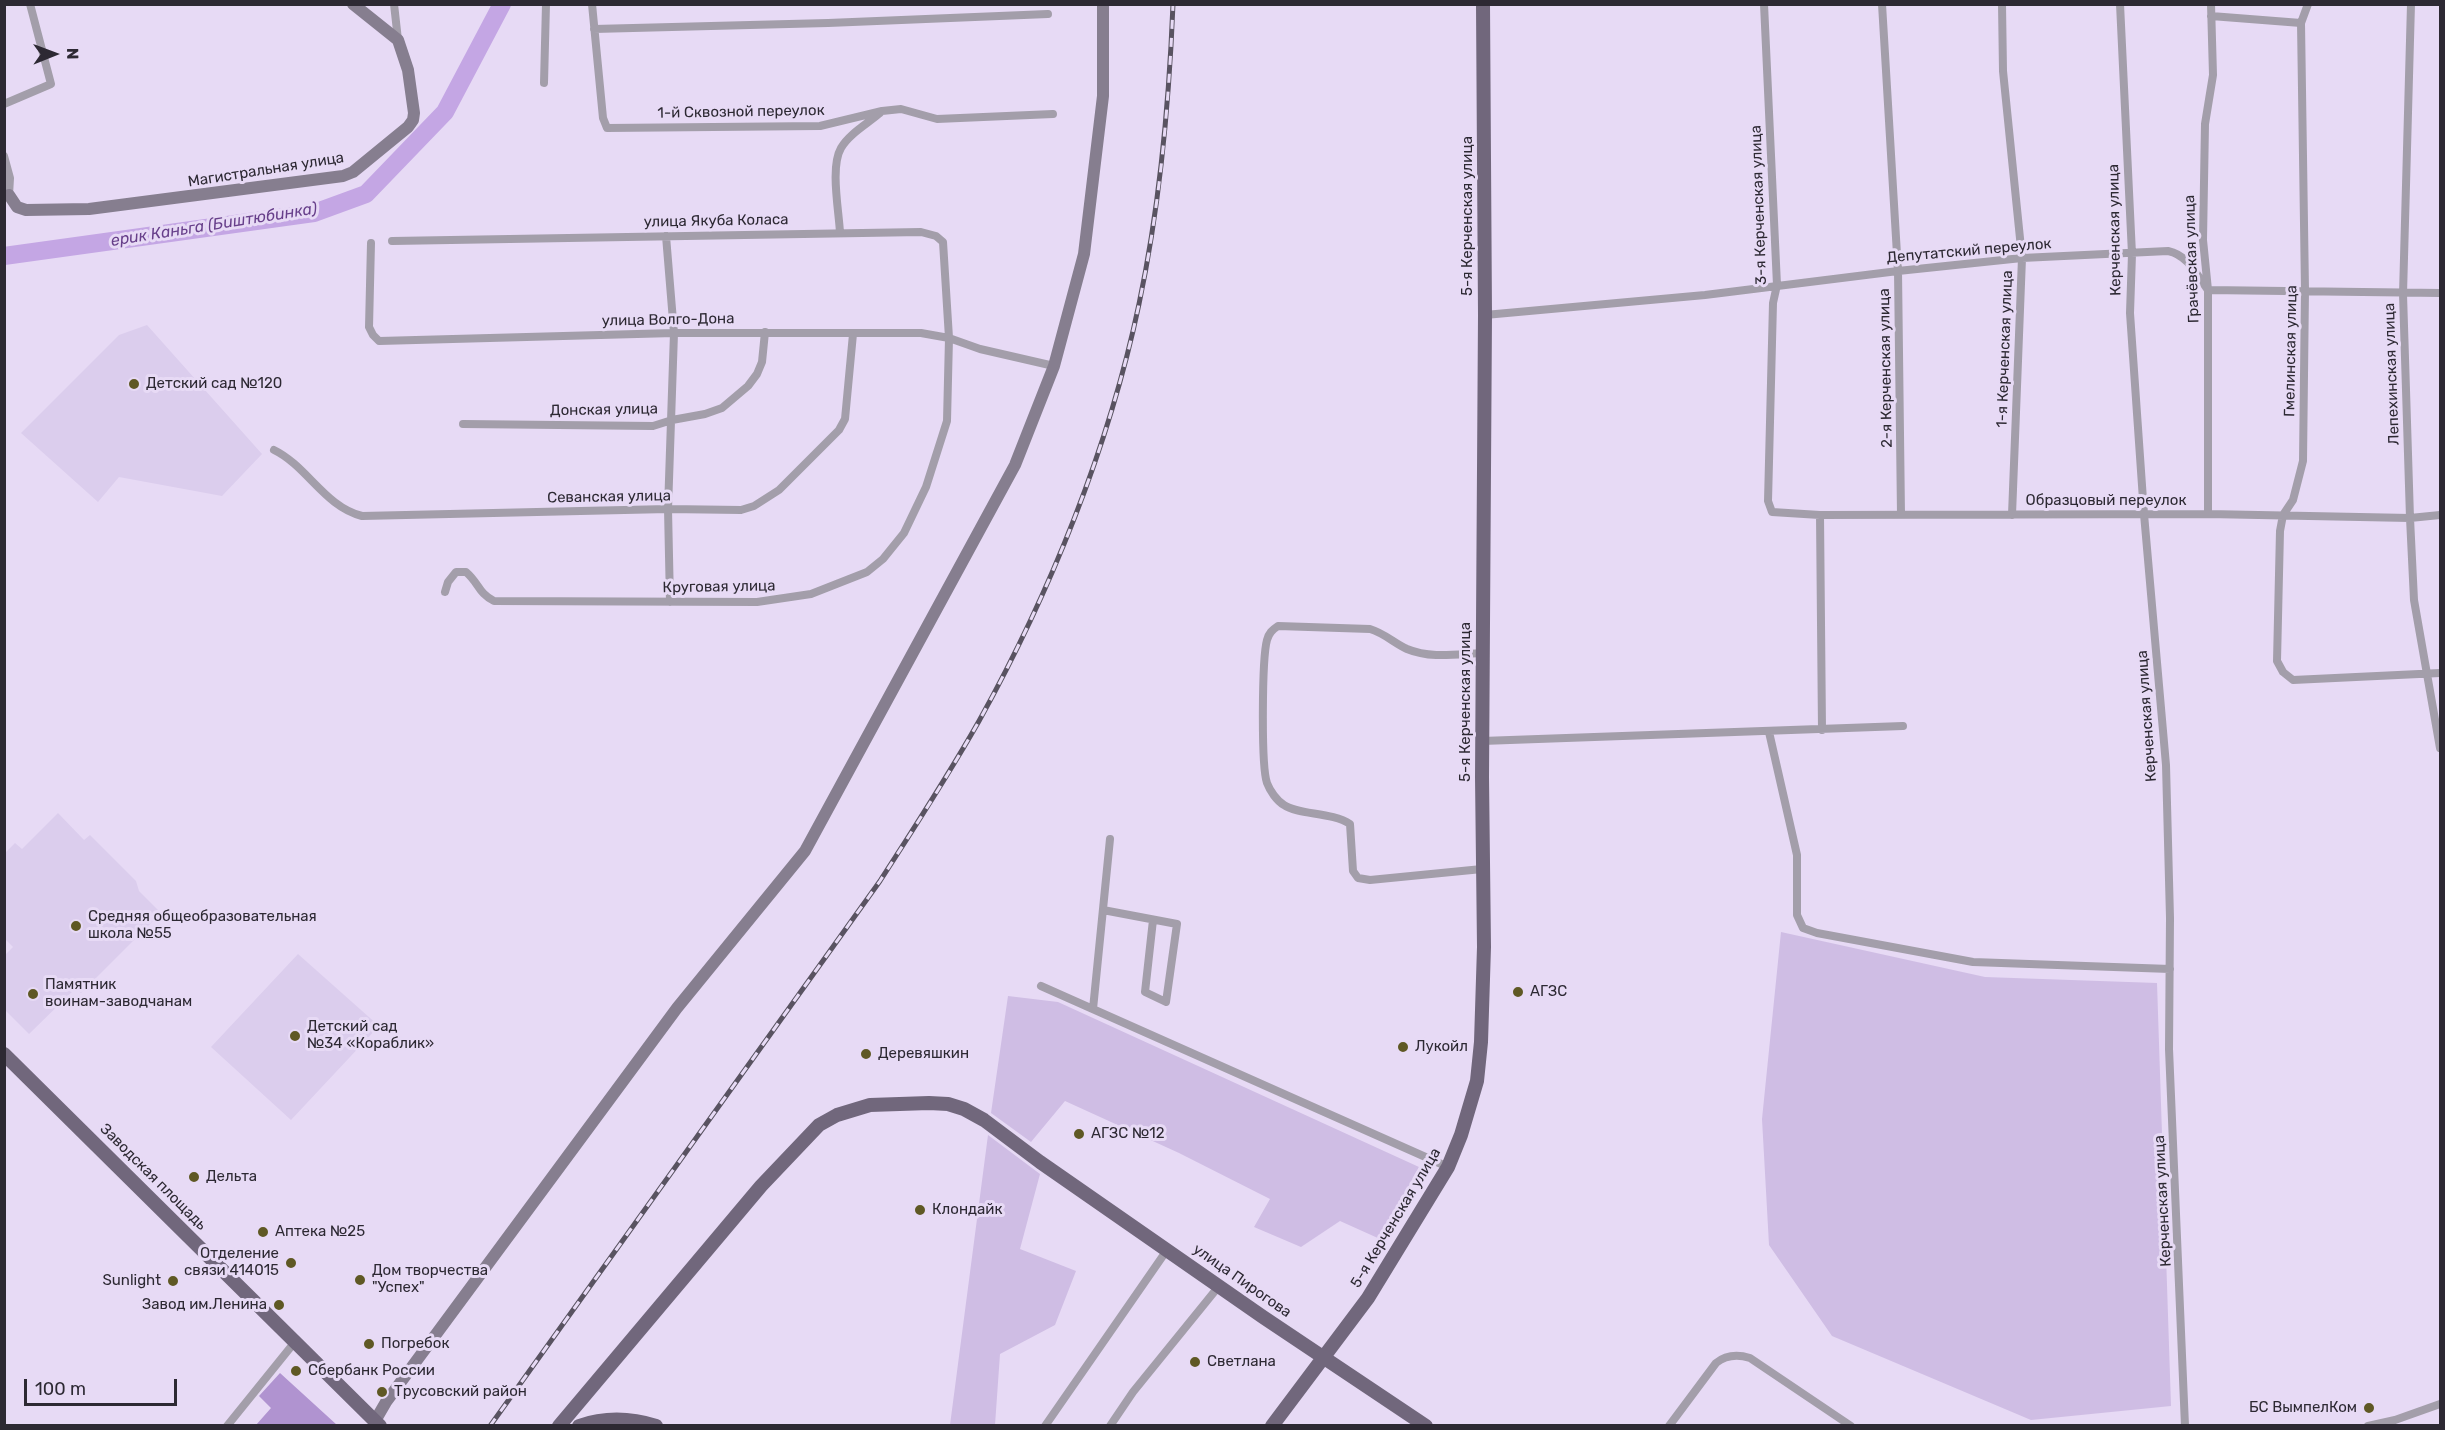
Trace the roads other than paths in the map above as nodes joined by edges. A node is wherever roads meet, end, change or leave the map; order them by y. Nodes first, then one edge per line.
1 (30, 4) edge
2 (353, 4) edge
3 (394, 4) edge
4 (546, 4) edge
5 (592, 4) edge
6 (1103, 4) edge
7 (1484, 4) edge
8 (1764, 4) edge
9 (1882, 4) edge
10 (2002, 4) edge
11 (2120, 4) edge
12 (2211, 4) edge
13 (2308, 4) edge
14 (2411, 4) edge
15 (1048, 14) dead end
16 (2211, 16) junction
17 (2301, 23) junction
18 (594, 29) junction
19 (398, 40) junction
20 (544, 83) dead end
21 (4, 104) edge
22 (882, 111) junction
23 (1053, 114) dead end
24 (4, 156) edge
25 (7, 196) edge
26 (840, 233) junction
27 (666, 236) junction
28 (392, 241) dead end
29 (371, 243) dead end
30 (2132, 254) junction
31 (2022, 258) junction
32 (1898, 271) junction
33 (1777, 285) junction
34 (2208, 290) junction
35 (2305, 290) junction
36 (2440, 293) edge
37 (2403, 294) junction
38 (1485, 315) junction
39 (765, 332) junction
40 (674, 333) junction
41 (853, 334) junction
42 (949, 338) junction
43 (1054, 366) junction
44 (672, 420) junction
45 (463, 424) dead end
46 (274, 450) dead end
47 (668, 509) junction
48 (1772, 512) joint
49 (2144, 514) junction
50 (2208, 514) junction
51 (1820, 515) junction
52 (1901, 515) junction
53 (2012, 515) junction
54 (2283, 515) junction
55 (2440, 515) edge
56 (2410, 518) junction
57 (445, 592) dead end
58 (670, 602) junction
59 (1482, 653) junction
60 (2428, 673) junction
61 (2440, 673) edge
62 (1903, 726) dead end
63 (1822, 730) junction
64 (1769, 732) junction
65 (1482, 741) junction
66 (2439, 744) edge
67 (1110, 840) dead end
68 (1482, 868) junction
69 (1103, 910) junction
70 (1153, 920) junction
71 (2170, 969) junction
72 (1041, 986) dead end
73 (1093, 1009) junction
74 (4, 1054) edge
75 (1448, 1167) junction
76 (1167, 1250) junction
77 (1219, 1286) junction
78 (294, 1343) junction
79 (1323, 1358) junction
80 (2440, 1404) edge
81 (378, 1423) edge
82 (227, 1425) edge
83 (559, 1425) edge
84 (579, 1425) edge
85 (656, 1425) edge
86 (1045, 1425) edge
87 (1110, 1425) edge
88 (1272, 1425) edge
89 (1426, 1425) edge
90 (1669, 1425) edge
91 (1851, 1425) edge
92 (2185, 1425) edge
93 (2368, 1425) edge

1 - 21 street
2 - 19 street
3 - 19 street
4 - 20 street
5 - 18 street
6 - 43 street
7 - 38 main road, 5-я Керченская улица
8 - 33 street, 3-я Керченская улица
9 - 32 street, 2-я Керченская улица
10 - 31 street, 1-я Керченская улица
11 - 30 street, Керченская улица
12 - 16 street, Грачёвская улица
13 - 17 street
14 - 37 street, Лепехинская улица
15 - 18 street
16 - 17 street
16 - 34 street, Грачёвская улица
17 - 35 street, Гмелинская улица
18 - 22 street, 1-й Сквозной переулок
19 - 25 street, Магистральная улица
22 - 23 street, 1-й Сквозной переулок
22 - 26 street
24 - 25 street
26 - 27 street, улица Якуба Коласа
26 - 42 street, улица Якуба Коласа
27 - 28 street, улица Якуба Коласа
27 - 40 street
29 - 40 street, улица Волго-Дона
30 - 31 street, Депутатский переулок
30 - 34 street, Депутатский переулок
30 - 49 street, Керченская улица
31 - 32 street, Депутатский переулок
31 - 53 street, 1-я Керченская улица
32 - 33 street, Депутатский переулок
32 - 52 street, 2-я Керченская улица
33 - 38 street, Депутатский переулок
33 - 48 street, 3-я Керченская улица
34 - 35 street
34 - 50 street, Грачёвская улица
35 - 37 street
35 - 54 street, Гмелинская улица
36 - 37 street
37 - 56 street, Лепехинская улица
38 - 59 main road, 5-я Керченская улица
39 - 40 street, улица Волго-Дона
39 - 41 street, улица Волго-Дона
39 - 44 street, Донская улица
40 - 44 street
41 - 42 street, улица Волго-Дона
41 - 47 street, Севанская улица
42 - 43 street, улица Волго-Дона
42 - 58 street, Круговая улица
43 - 81 street
44 - 45 street, Донская улица
44 - 47 street
46 - 47 street, Севанская улица
47 - 58 street
48 - 51 street, Образцовый переулок
49 - 50 street, Образцовый переулок
49 - 53 street, Образцовый переулок
49 - 71 street, Керченская улица
50 - 54 street, Образцовый переулок
51 - 52 street, Образцовый переулок
51 - 63 street
52 - 53 street, Образцовый переулок
54 - 56 street, Образцовый переулок
54 - 60 street, Гмелинская улица
55 - 56 street, Образцовый переулок
56 - 60 street, Лепехинская улица
57 - 58 street, Круговая улица
59 - 65 main road, 5-я Керченская улица
59 - 68 street
60 - 61 street
60 - 66 street, Лепехинская улица
62 - 63 street
63 - 64 street
64 - 65 street
64 - 71 street
65 - 68 main road, 5-я Керченская улица
67 - 69 street
68 - 75 main road, 5-я Керченская улица
69 - 70 street
69 - 73 street
70 - 70 street
71 - 92 street, Керченская улица
72 - 73 street
73 - 75 street
74 - 78 main road, Заводская площадь
75 - 79 main road, 5-я Керченская улица
76 - 77 main road, улица Пирогова
76 - 83 main road, улица Пирогова
76 - 86 street
77 - 79 main road, улица Пирогова
77 - 87 street
78 - 81 main road, Заводская площадь
78 - 82 street
79 - 88 main road, 5-я Керченская улица
79 - 89 main road, улица Пирогова
80 - 93 street
84 - 85 main road
90 - 91 street

